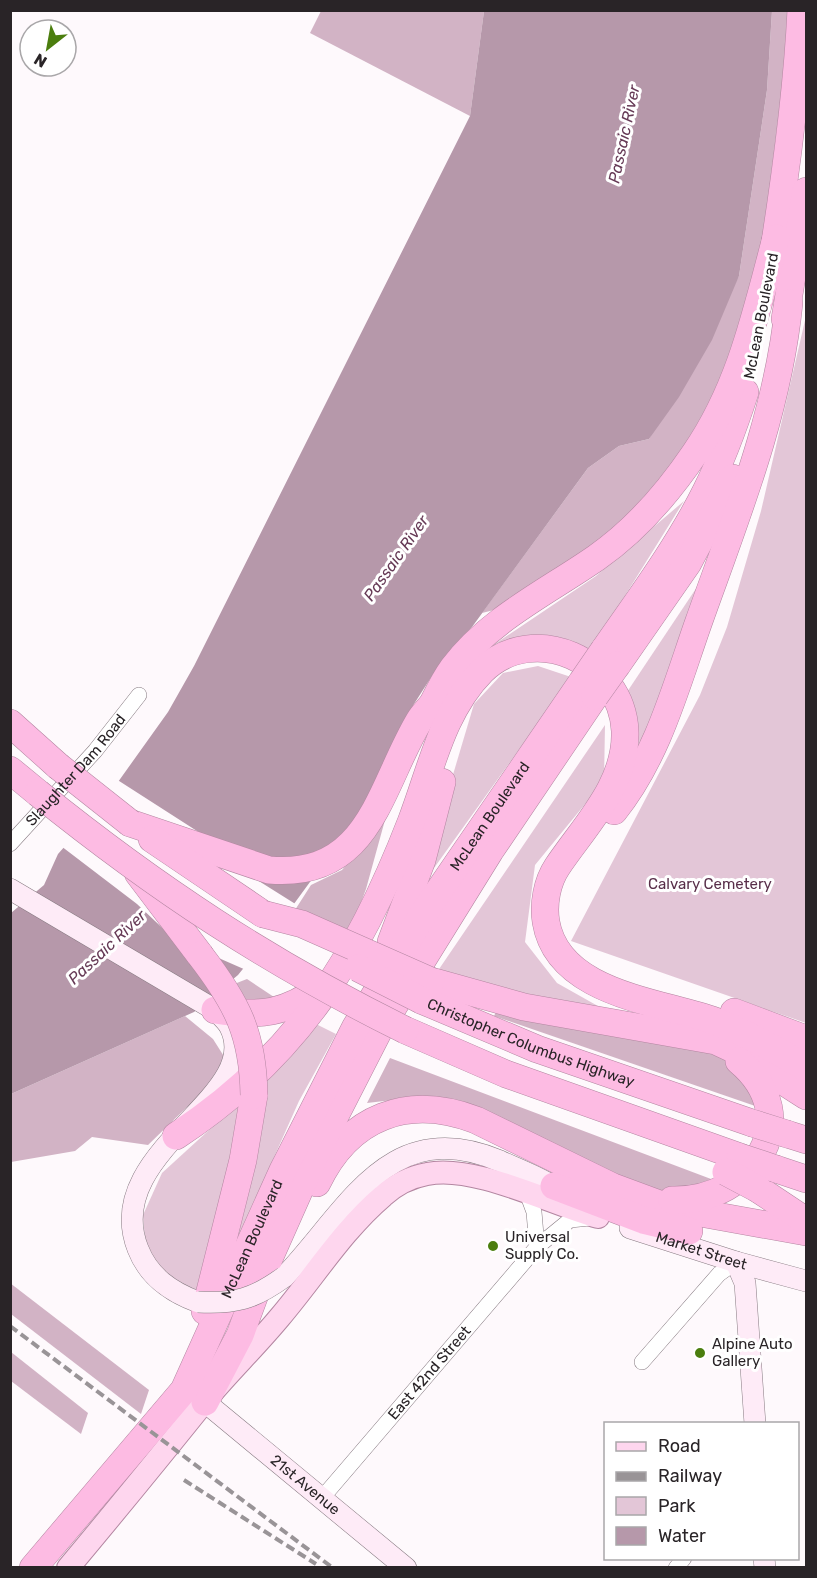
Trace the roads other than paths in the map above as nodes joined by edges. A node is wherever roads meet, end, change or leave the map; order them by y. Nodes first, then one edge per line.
1 (801, 10) edge
2 (807, 191) edge
3 (776, 238) junction
4 (789, 303) junction
5 (610, 658) junction
6 (589, 689) junction
7 (466, 691) junction
8 (139, 695) dead end
9 (432, 705) junction
10 (10, 723) edge
11 (10, 770) edge
12 (130, 823) junction
13 (579, 840) junction
14 (10, 844) edge
15 (138, 872) junction
16 (12, 890) edge
17 (380, 891) junction
18 (577, 971) junction
19 (339, 975) junction
20 (426, 990) junction
21 (215, 1010) junction
22 (355, 1028) junction
23 (703, 1039) junction
24 (807, 1039) edge
25 (807, 1068) edge
26 (807, 1096) edge
27 (176, 1136) junction
28 (797, 1137) edge
29 (733, 1164) junction
30 (807, 1179) edge
31 (554, 1186) junction
32 (527, 1193) junction
33 (635, 1195) junction
34 (598, 1217) junction
35 (807, 1221) edge
36 (807, 1232) edge
37 (807, 1245) edge
38 (537, 1247) junction
39 (736, 1262) junction
40 (807, 1281) edge
41 (249, 1314) junction
42 (642, 1362) dead end
43 (205, 1402) junction
44 (161, 1414) junction
45 (755, 1422) edge
46 (322, 1498) junction
47 (33, 1568) edge
48 (68, 1568) edge
49 (406, 1568) edge

1 - 3 highway, McLean Boulevard
2 - 4 highway, McLean Boulevard
3 - 5 highway, McLean Boulevard
3 - 9 highway
4 - 5 highway, McLean Boulevard
4 - 13 highway
5 - 6 highway, McLean Boulevard, bridge
6 - 22 highway, McLean Boulevard
6 - 41 highway, McLean Boulevard
7 - 13 highway
7 - 17 highway
7 - 22 highway
8 - 14 street, Slaughter Dam Road
9 - 12 highway
9 - 17 highway
10 - 12 highway, bridge
11 - 15 highway, bridge
12 - 20 highway, bridge
13 - 18 highway
15 - 29 highway, bridge
15 - 44 highway, bridge
16 - 21 main road
17 - 19 highway
18 - 24 highway
18 - 25 highway
19 - 21 highway
19 - 27 highway
20 - 23 highway
20 - 28 highway, Christopher Columbus Highway, bridge
21 - 27 main road
22 - 44 highway, McLean Boulevard
23 - 26 highway
23 - 33 highway
27 - 31 main road, Market Street, bridge
29 - 30 highway, bridge
29 - 35 highway, bridge
31 - 34 main road, Market Street
31 - 37 highway
32 - 34 main road
32 - 38 street
32 - 43 main road
33 - 36 highway
33 - 41 highway
34 - 38 street, East 42nd Street
34 - 39 main road, Market Street
38 - 46 street, East 42nd Street
39 - 40 main road, Market Street
39 - 42 street
39 - 45 main road
41 - 43 highway, McLean Boulevard
43 - 46 main road, 21st Avenue
43 - 48 main road, McLean Boulevard
44 - 47 highway, McLean Boulevard
46 - 49 main road, 21st Avenue

